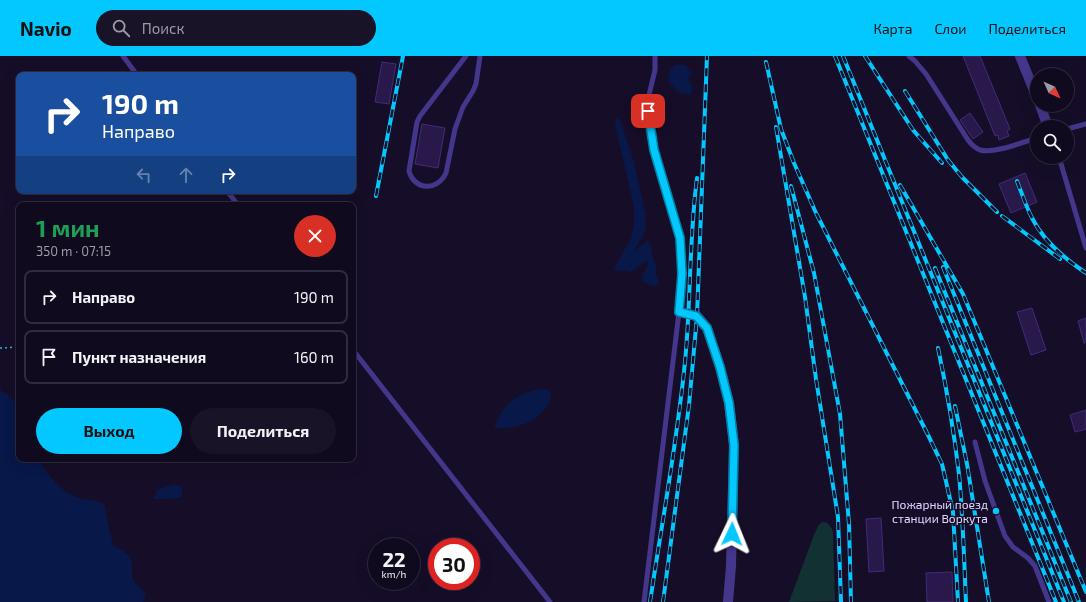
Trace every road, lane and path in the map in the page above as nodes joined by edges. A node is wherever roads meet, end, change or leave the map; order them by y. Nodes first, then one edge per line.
1 (122, 56) edge
2 (466, 56) edge
3 (480, 56) edge
4 (655, 56) edge
5 (909, 56) edge
6 (1020, 56) edge
7 (135, 72) edge
8 (1030, 81) edge
9 (1086, 123) edge
10 (1074, 127) edge
11 (1030, 140) edge
12 (1061, 164) edge
13 (229, 194) edge
14 (236, 202) edge
15 (1086, 248) edge
16 (679, 312) junction
17 (0, 348) edge
18 (16, 348) edge
19 (356, 354) edge
20 (975, 442) dead end
21 (550, 602) edge
22 (644, 602) edge
23 (728, 602) edge
24 (1049, 602) edge

1 - 7 lane
2 - 3 lane
4 - 16 lane
5 - 11 lane
6 - 8 street
9 - 10 lane
12 - 15 lane
13 - 14 lane
16 - 22 lane
16 - 23 street
17 - 18 path
19 - 21 lane
20 - 24 lane

